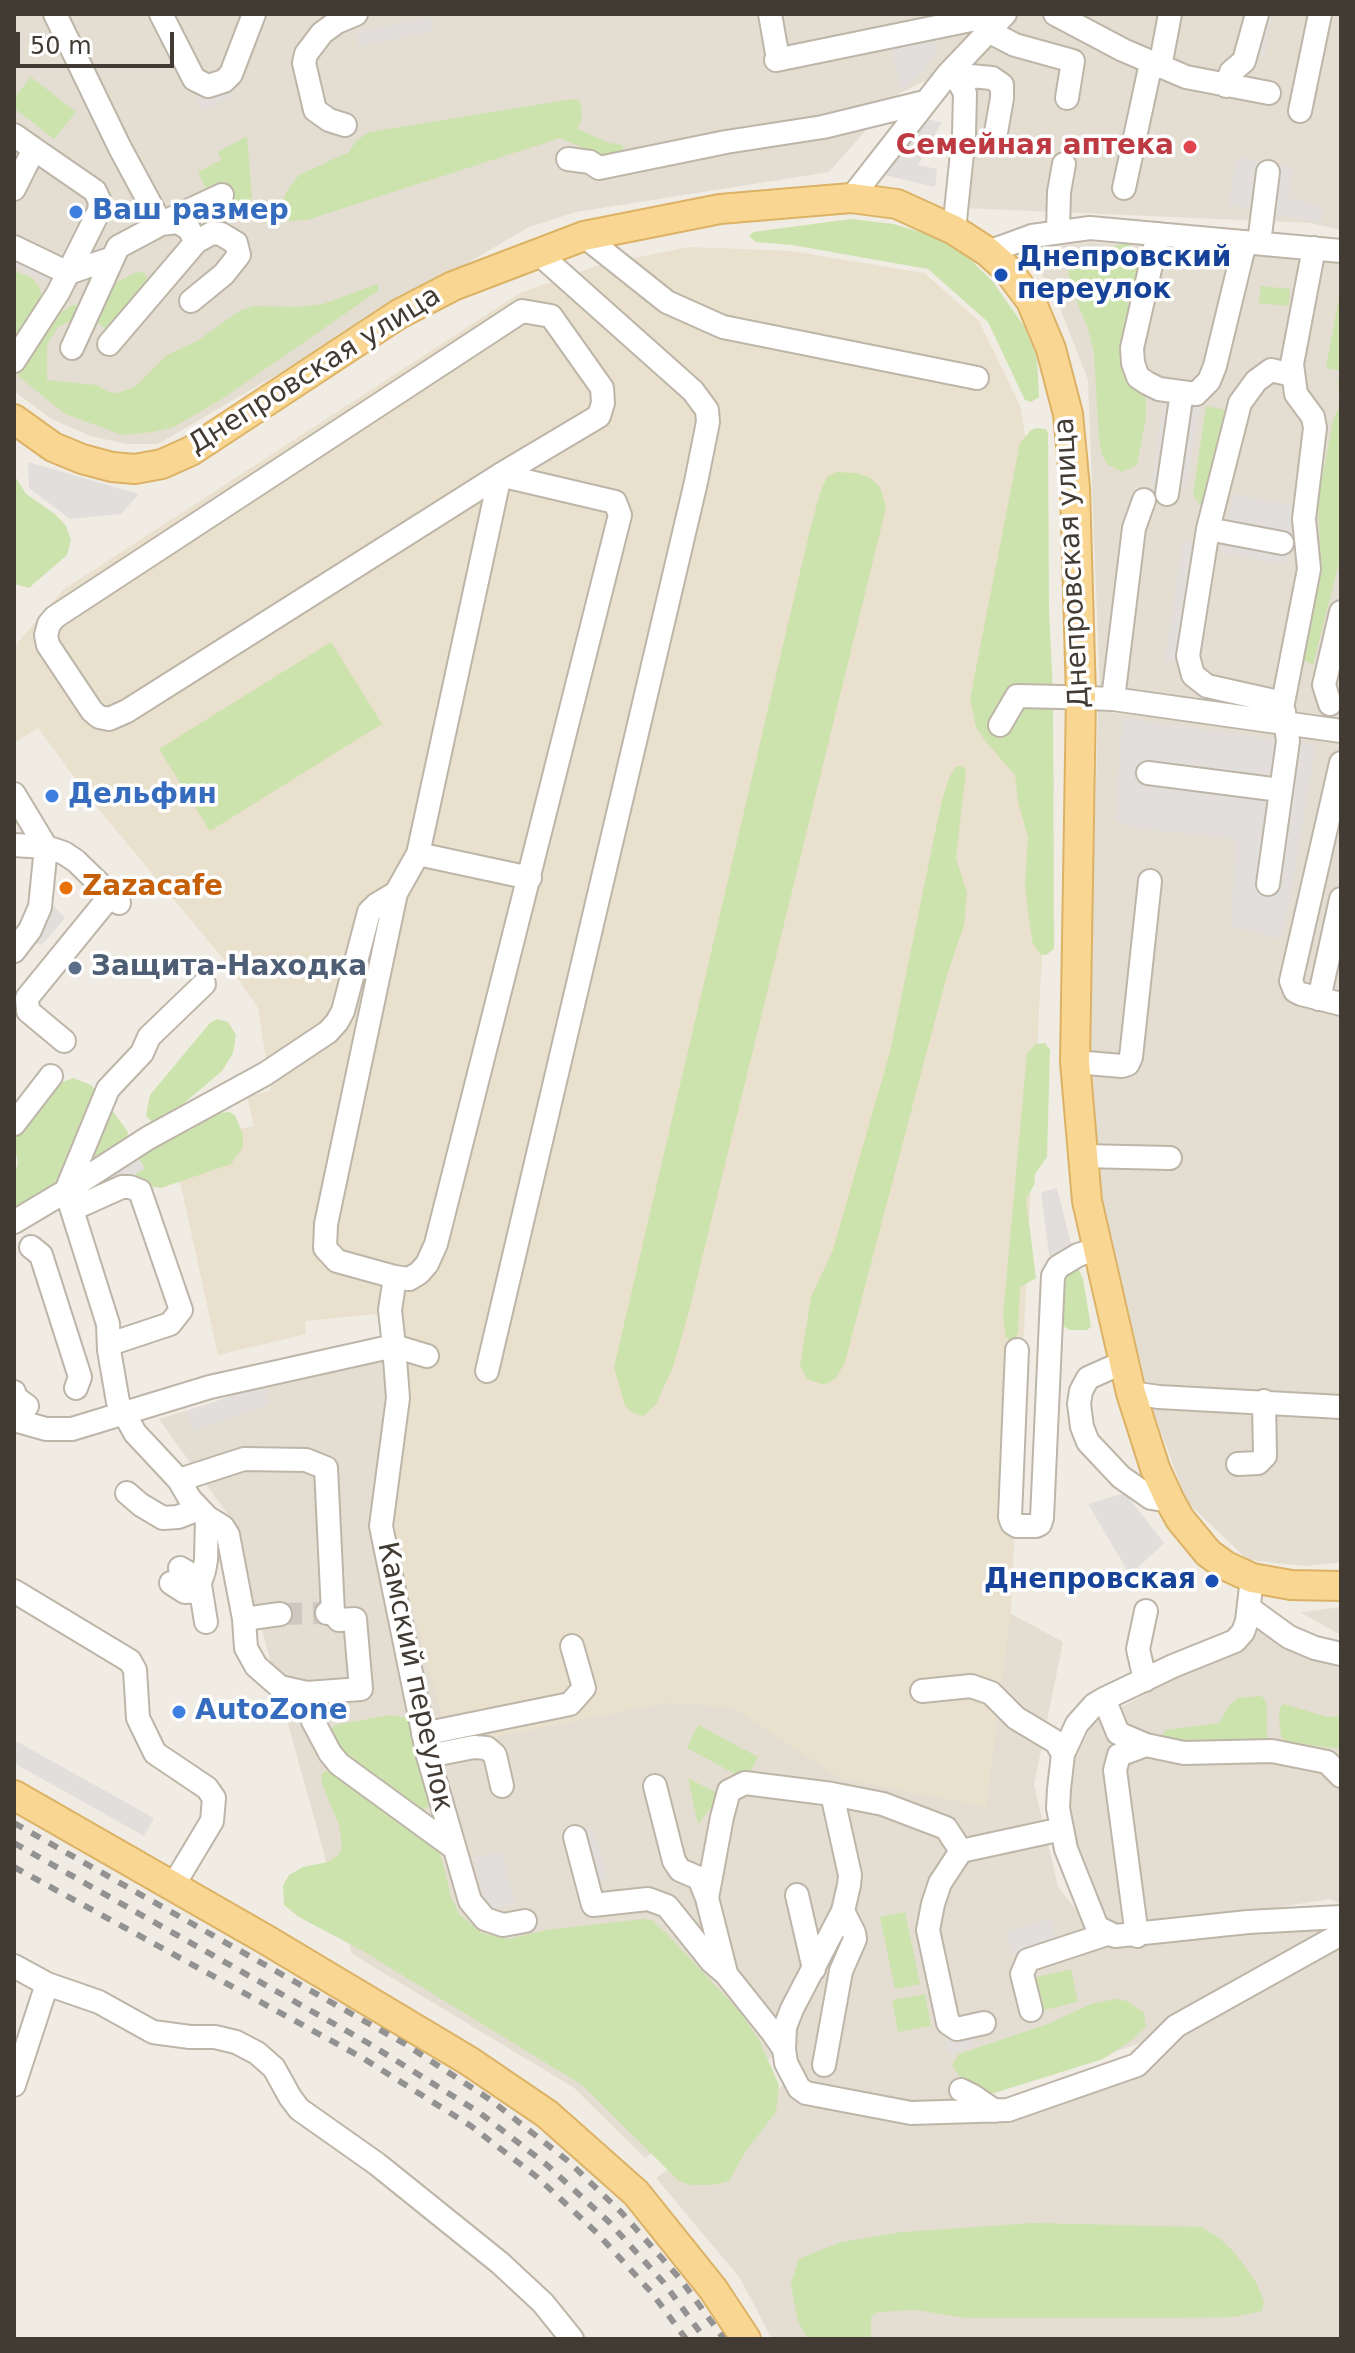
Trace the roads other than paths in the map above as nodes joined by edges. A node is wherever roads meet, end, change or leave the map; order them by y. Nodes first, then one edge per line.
1 (55, 14) edge
2 (161, 14) edge
3 (254, 14) edge
4 (356, 14) edge
5 (770, 14) edge
6 (1055, 14) edge
7 (1170, 14) edge
8 (1257, 14) edge
9 (1320, 14) edge
10 (997, 20) edge
11 (1155, 65) junction
12 (948, 74) junction
13 (1226, 86) junction
14 (1067, 98) dead end
15 (925, 102) junction
16 (345, 125) dead end
17 (14, 135) edge
18 (994, 144) dead end
19 (34, 149) junction
20 (1064, 164) dead end
21 (572, 168) dead end
22 (1268, 172) dead end
23 (1124, 188) dead end
24 (14, 189) edge
25 (222, 195) dead end
26 (851, 198) junction
27 (161, 224) junction
28 (954, 230) junction
29 (1058, 231) junction
30 (1158, 234) junction
31 (584, 236) junction
32 (196, 242) junction
33 (1252, 243) junction
34 (14, 247) edge
35 (1314, 248) junction
36 (1341, 251) edge
37 (537, 252) junction
38 (988, 252) junction
39 (113, 258) junction
40 (68, 273) junction
41 (191, 301) dead end
42 (109, 344) dead end
43 (72, 348) dead end
44 (14, 361) edge
45 (1292, 375) junction
46 (977, 378) dead end
47 (1182, 392) junction
48 (14, 419) edge
49 (500, 475) junction
50 (1167, 494) dead end
51 (1144, 500) dead end
52 (1208, 529) junction
53 (1282, 543) dead end
54 (1341, 612) edge
55 (1332, 693) edge
56 (1081, 697) junction
57 (1113, 699) junction
58 (1284, 713) junction
59 (1000, 725) dead end
60 (1341, 731) edge
61 (1341, 763) edge
62 (1148, 773) dead end
63 (1280, 790) junction
64 (14, 794) edge
65 (14, 845) edge
66 (46, 847) junction
67 (418, 854) junction
68 (530, 878) junction
69 (1150, 881) dead end
70 (1268, 884) dead end
71 (396, 893) junction
72 (1341, 899) edge
73 (14, 951) edge
74 (204, 984) dead end
75 (1319, 999) junction
76 (1341, 1004) edge
77 (21, 1018) edge
78 (64, 1041) dead end
79 (1075, 1062) junction
80 (51, 1076) dead end
81 (14, 1124) edge
82 (1082, 1156) junction
83 (1170, 1158) dead end
84 (69, 1200) junction
85 (39, 1205) junction
86 (14, 1222) edge
87 (1096, 1249) junction
88 (22, 1250) edge
89 (395, 1277) junction
90 (110, 1344) junction
91 (394, 1346) junction
92 (1017, 1350) dead end
93 (427, 1356) dead end
94 (1124, 1362) junction
95 (487, 1371) dead end
96 (76, 1388) dead end
97 (1131, 1393) junction
98 (1264, 1401) junction
99 (18, 1406) edge
100 (1341, 1407) edge
101 (123, 1413) junction
102 (1238, 1464) dead end
103 (179, 1480) junction
104 (127, 1493) dead end
105 (1170, 1501) junction
106 (203, 1513) junction
107 (176, 1576) dead end
108 (202, 1578) junction
109 (1252, 1578) junction
110 (1341, 1586) edge
111 (14, 1591) edge
112 (1249, 1608) junction
113 (1146, 1611) dead end
114 (280, 1614) tunnel mouth
115 (244, 1619) junction
116 (206, 1622) dead end
117 (572, 1646) dead end
118 (1341, 1654) edge
119 (1145, 1680) junction
120 (922, 1691) dead end
121 (307, 1693) junction
122 (1104, 1699) junction
123 (426, 1745) junction
124 (1146, 1745) junction
125 (1063, 1754) junction
126 (1341, 1776) edge
127 (502, 1786) dead end
128 (655, 1786) dead end
129 (832, 1794) junction
130 (14, 1795) edge
131 (1062, 1829) junction
132 (575, 1837) dead end
133 (453, 1847) junction
134 (961, 1851) junction
135 (173, 1886) junction
136 (797, 1895) dead end
137 (707, 1898) junction
138 (843, 1911) junction
139 (1341, 1917) edge
140 (525, 1921) dead end
141 (1107, 1934) junction
142 (1341, 1934) edge
143 (1137, 1936) junction
144 (14, 1966) edge
145 (814, 1969) junction
146 (726, 1974) junction
147 (47, 1984) junction
148 (1031, 2010) dead end
149 (984, 2023) dead end
150 (784, 2049) junction
151 (824, 2065) dead end
152 (14, 2085) edge
153 (961, 2090) dead end
154 (995, 2111) junction
155 (572, 2339) edge
156 (746, 2339) edge

1 - 27 street
2 - 3 street
4 - 16 street
5 - 10 street
6 - 11 street
7 - 11 street
8 - 13 street
9 - 13 street
10 - 12 street
10 - 14 street
11 - 13 street
11 - 23 street
12 - 15 street
12 - 18 street
12 - 28 street
15 - 21 street
15 - 26 street
17 - 19 street
19 - 24 street
19 - 40 street
20 - 29 street
22 - 33 street
25 - 27 street
26 - 28 main road, Днепровская улица
26 - 31 main road, Днепровская улица
27 - 32 street
27 - 39 street
28 - 38 main road, Днепровская улица
29 - 30 street
29 - 38 street
30 - 33 street
30 - 47 street
31 - 37 main road, Днепровская улица
31 - 46 street
32 - 41 street
32 - 42 street
33 - 35 street
33 - 47 street
34 - 40 street
35 - 36 street
35 - 45 street
37 - 48 main road, Днепровская улица
37 - 95 street
38 - 56 main road, Днепровская улица
39 - 40 street
39 - 43 street
40 - 44 street
45 - 52 street
45 - 58 street
47 - 50 street
49 - 49 street
49 - 67 street
49 - 68 street
51 - 57 street
52 - 53 street
52 - 58 street
54 - 55 street
56 - 57 street
56 - 59 street
56 - 79 main road, Днепровская улица
57 - 58 street
58 - 60 street
58 - 63 street
61 - 75 street
62 - 63 street
63 - 70 street
64 - 66 street
65 - 66 street
66 - 73 street
66 - 77 street
67 - 68 street
67 - 71 street
68 - 89 street
69 - 79 street
71 - 84 street
71 - 89 street
72 - 75 street
74 - 84 street
75 - 76 street
77 - 78 street
79 - 82 main road, Днепровская улица
80 - 81 street
82 - 83 street
82 - 87 main road, Днепровская улица
84 - 85 street
84 - 90 street
84 - 90 street
85 - 86 street
85 - 88 street
87 - 92 street
87 - 94 main road, Днепровская улица
88 - 96 street
89 - 91 street, Камский переулок
90 - 101 street
91 - 93 street
91 - 101 street
91 - 123 street, Камский переулок
94 - 97 main road, Днепровская улица
94 - 105 street
97 - 98 street
97 - 105 main road, Днепровская улица
98 - 100 street
98 - 102 street
99 - 101 street
101 - 103 street
103 - 106 street
103 - 121 street
104 - 106 street
105 - 109 main road, Днепровская улица
106 - 108 street
106 - 115 street
107 - 108 street
108 - 116 street
109 - 110 main road, Днепровская улица
109 - 112 street
111 - 135 street
112 - 118 street
112 - 119 street
113 - 119 street
114 - 115 street
115 - 121 street
117 - 123 street
119 - 122 street
120 - 125 street
121 - 133 street
122 - 124 street
122 - 125 street
123 - 127 street
123 - 133 street, Камский переулок
124 - 126 street
124 - 143 street
125 - 131 street
128 - 137 street
129 - 134 street
129 - 137 street
129 - 138 street
130 - 135 main road
131 - 134 street
131 - 141 street
132 - 146 street
133 - 140 street, Камский переулок
134 - 149 street
135 - 156 main road
136 - 145 street
137 - 146 street
138 - 145 street
138 - 151 street
139 - 143 street
141 - 143 street
141 - 148 street
142 - 154 street
144 - 147 street
145 - 150 street
146 - 150 street
147 - 152 street
147 - 155 street
150 - 154 street
153 - 154 street

